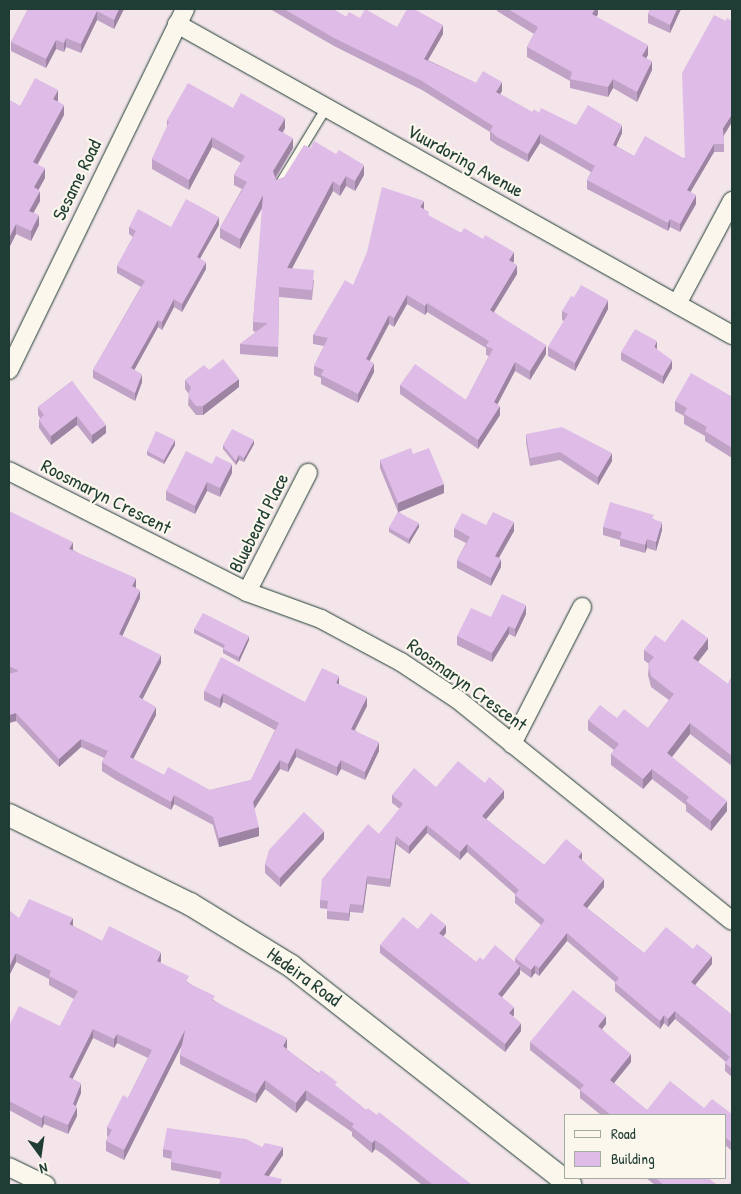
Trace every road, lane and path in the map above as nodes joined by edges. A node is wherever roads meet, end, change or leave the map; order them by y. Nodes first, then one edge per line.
1 (181, 17) edge
2 (326, 107) junction
3 (280, 184) edge
4 (732, 201) edge
5 (677, 304) junction
6 (732, 335) edge
7 (9, 370) edge
8 (9, 471) edge
9 (308, 473) dead end
10 (247, 592) junction
11 (582, 607) dead end
12 (512, 744) junction
13 (9, 815) edge
14 (732, 921) edge
15 (9, 1167) edge
16 (46, 1185) edge
17 (570, 1185) edge

1 - 2 street, Vuurdoring Avenue
1 - 7 street, Sesame Road
2 - 3 lane
2 - 5 street, Vuurdoring Avenue
4 - 5 street
5 - 6 street, Vuurdoring Avenue
8 - 10 street, Roosmaryn Crescent
9 - 10 street, Bluebeard Place
10 - 12 street, Roosmaryn Crescent
11 - 12 street
12 - 14 street, Roosmaryn Crescent
13 - 17 street, Hedeira Road
15 - 16 street

